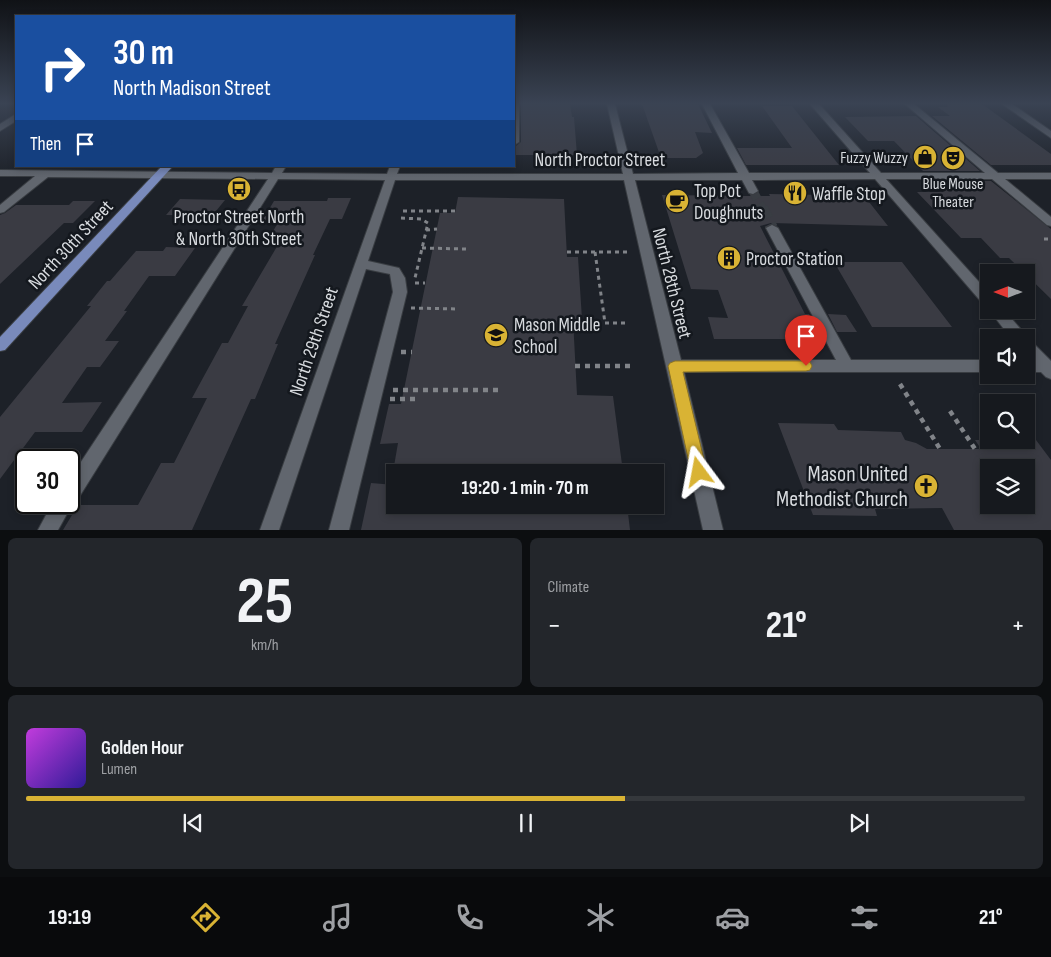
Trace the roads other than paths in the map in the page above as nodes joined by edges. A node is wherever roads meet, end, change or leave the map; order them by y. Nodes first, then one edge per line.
1 (616, 129) edge
2 (719, 129) edge
3 (836, 129) edge
4 (939, 129) edge
5 (53, 167) edge
6 (164, 170) edge
7 (278, 171) edge
8 (394, 171) edge
9 (513, 171) edge
10 (0, 174) edge
11 (45, 174) junction
12 (627, 176) junction
13 (745, 176) junction
14 (878, 176) junction
15 (996, 176) junction
16 (1051, 176) edge
17 (753, 191) tunnel mouth
18 (0, 210) edge
19 (1051, 224) edge
20 (772, 228) tunnel mouth
21 (362, 264) junction
22 (980, 292) edge
23 (1004, 319) edge
24 (1012, 329) edge
25 (0, 346) edge
26 (1035, 354) edge
27 (675, 366) junction
28 (847, 366) junction
29 (980, 366) edge
30 (1035, 367) edge
31 (1049, 368) edge
32 (80, 479) edge
33 (57, 514) edge
34 (47, 530) edge
35 (269, 530) edge
36 (339, 530) edge
37 (712, 530) edge

1 - 12 street, North 28th Street
2 - 13 street
3 - 14 street
4 - 15 street
5 - 11 street
6 - 7 street, North Proctor Street
6 - 11 street, North Proctor Street
6 - 25 main road, North 30th Street
7 - 8 street, North Proctor Street
7 - 32 street
8 - 9 street, North Proctor Street
8 - 21 street, North 29th Street
9 - 12 street, North Proctor Street
10 - 11 street, North Proctor Street
11 - 18 street
12 - 13 street, North Proctor Street
12 - 27 street, North 28th Street
13 - 14 street, North Proctor Street
13 - 17 street
14 - 15 street, North Proctor Street
14 - 22 street
15 - 16 street, North Proctor Street
15 - 19 street
20 - 28 street
21 - 35 street, North 29th Street
21 - 36 street
23 - 24 street
26 - 31 street
27 - 28 street
27 - 37 street, North 28th Street
28 - 29 street
30 - 31 street
33 - 34 street

